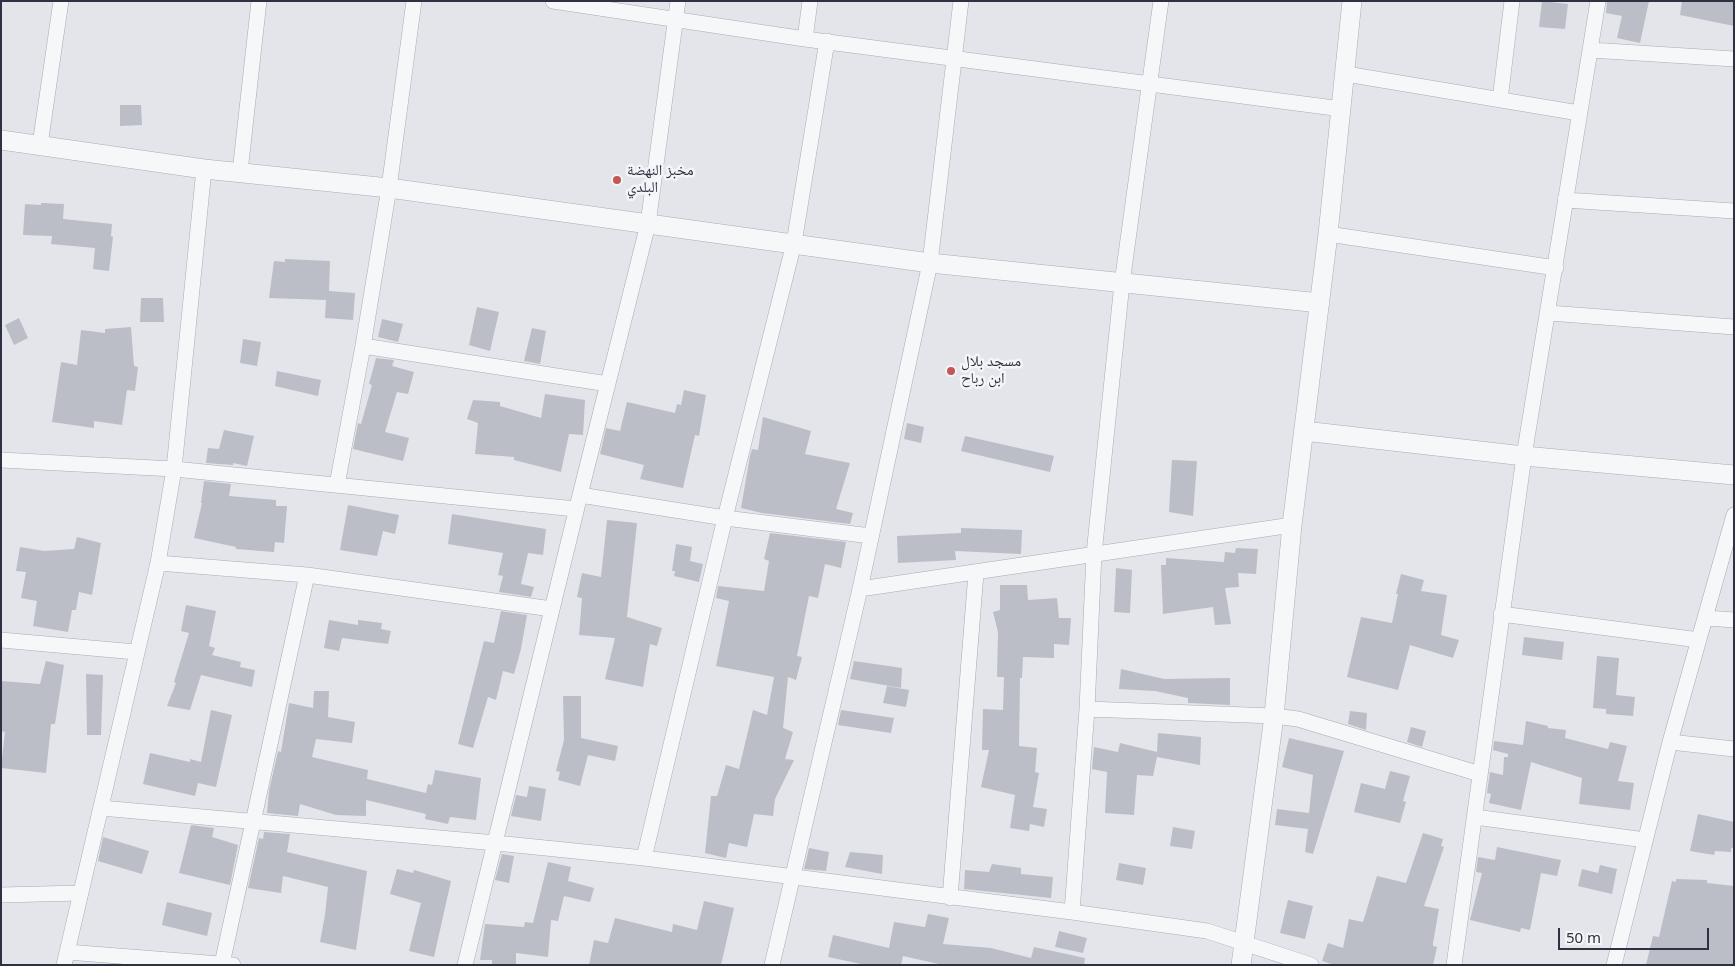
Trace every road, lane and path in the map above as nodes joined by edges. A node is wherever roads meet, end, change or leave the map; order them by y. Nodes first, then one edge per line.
1 (61, 1) edge
2 (259, 1) edge
3 (414, 1) edge
4 (553, 1) edge
5 (678, 1) edge
6 (810, 1) edge
7 (961, 1) edge
8 (1161, 1) edge
9 (1352, 1) edge
10 (1512, 1) edge
11 (1598, 1) edge
12 (675, 19) junction
13 (805, 39) junction
14 (827, 42) junction
15 (1590, 50) junction
16 (954, 57) junction
17 (1734, 59) edge
18 (1346, 74) junction
19 (1150, 86) junction
20 (1500, 100) junction
21 (1342, 109) junction
22 (1578, 113) junction
23 (1, 140) edge
24 (40, 145) junction
25 (204, 169) junction
26 (240, 172) junction
27 (388, 188) junction
28 (1566, 200) junction
29 (1734, 211) edge
30 (648, 224) junction
31 (1328, 234) junction
32 (794, 242) junction
33 (930, 263) junction
34 (1556, 268) junction
35 (1122, 283) junction
36 (1320, 303) junction
37 (1549, 313) junction
38 (1734, 327) edge
39 (364, 346) junction
40 (608, 384) junction
41 (1304, 430) junction
42 (1524, 456) junction
43 (1, 460) edge
44 (174, 469) junction
45 (1734, 475) edge
46 (338, 485) junction
47 (578, 502) junction
48 (1734, 515) edge
49 (725, 518) junction
50 (1292, 525) junction
51 (872, 536) junction
52 (1094, 554) junction
53 (158, 563) junction
54 (976, 573) junction
55 (307, 575) junction
56 (860, 589) junction
57 (552, 609) junction
58 (1501, 614) junction
59 (1707, 618) junction
60 (1734, 620) edge
61 (1, 640) edge
62 (1699, 640) junction
63 (136, 652) junction
64 (1087, 709) junction
65 (1274, 716) junction
66 (1670, 742) junction
67 (1734, 749) edge
68 (1480, 774) junction
69 (101, 808) junction
70 (1475, 818) junction
71 (252, 820) junction
72 (1645, 840) junction
73 (496, 842) junction
74 (644, 858) junction
75 (792, 877) junction
76 (80, 893) junction
77 (1, 895) edge
78 (950, 898) junction
79 (1072, 912) junction
80 (1244, 943) junction
81 (66, 958) edge
82 (228, 964) edge
83 (465, 965) edge
84 (772, 965) edge
85 (1242, 965) edge
86 (1311, 965) edge
87 (1454, 965) edge
88 (1614, 965) edge

1 - 24 street
2 - 26 street
3 - 27 street
4 - 12 street
5 - 12 street
6 - 13 street
7 - 16 street
8 - 19 street
9 - 18 street
10 - 20 street
11 - 15 street
12 - 13 street
12 - 30 street
13 - 14 street
14 - 16 street
14 - 32 street
15 - 17 street
15 - 22 street
16 - 19 street
16 - 33 street
18 - 20 street
18 - 21 street
19 - 21 street
19 - 35 street
20 - 22 street
21 - 31 street
22 - 28 street
23 - 24 street
24 - 25 street
25 - 26 street
25 - 44 street
26 - 27 street
27 - 30 street
27 - 39 street
28 - 29 street
28 - 34 street
30 - 32 street
30 - 40 street
31 - 34 street
31 - 36 street
32 - 33 street
32 - 49 street
33 - 35 street
33 - 51 street
34 - 37 street
35 - 36 street
35 - 52 street
36 - 41 street
37 - 38 street
37 - 42 street
39 - 40 street
39 - 46 street
40 - 47 street
41 - 42 street
41 - 50 street
42 - 45 street
42 - 58 street
43 - 44 street
44 - 46 street
44 - 53 street
46 - 47 street
47 - 49 street
47 - 57 street
48 - 59 street
49 - 51 street
49 - 74 street
50 - 52 street
50 - 65 street
51 - 56 street
52 - 54 street
52 - 64 street
53 - 55 street
53 - 63 street
54 - 56 street
54 - 78 street
55 - 57 street
55 - 71 street
56 - 75 street
57 - 73 street
58 - 62 street
58 - 68 street
59 - 60 street
59 - 62 street
61 - 63 street
62 - 66 street
63 - 69 street
64 - 65 street
64 - 79 street
65 - 68 street
65 - 80 street
66 - 67 street
66 - 72 street
68 - 70 street
69 - 71 street
69 - 76 street
70 - 72 street
70 - 87 street
71 - 73 street
71 - 82 street
72 - 88 street
73 - 74 street
73 - 83 street
74 - 75 street
75 - 78 street
75 - 84 street
76 - 77 street
76 - 81 street
78 - 79 street
79 - 80 street
80 - 85 street
80 - 86 street
81 - 82 street

